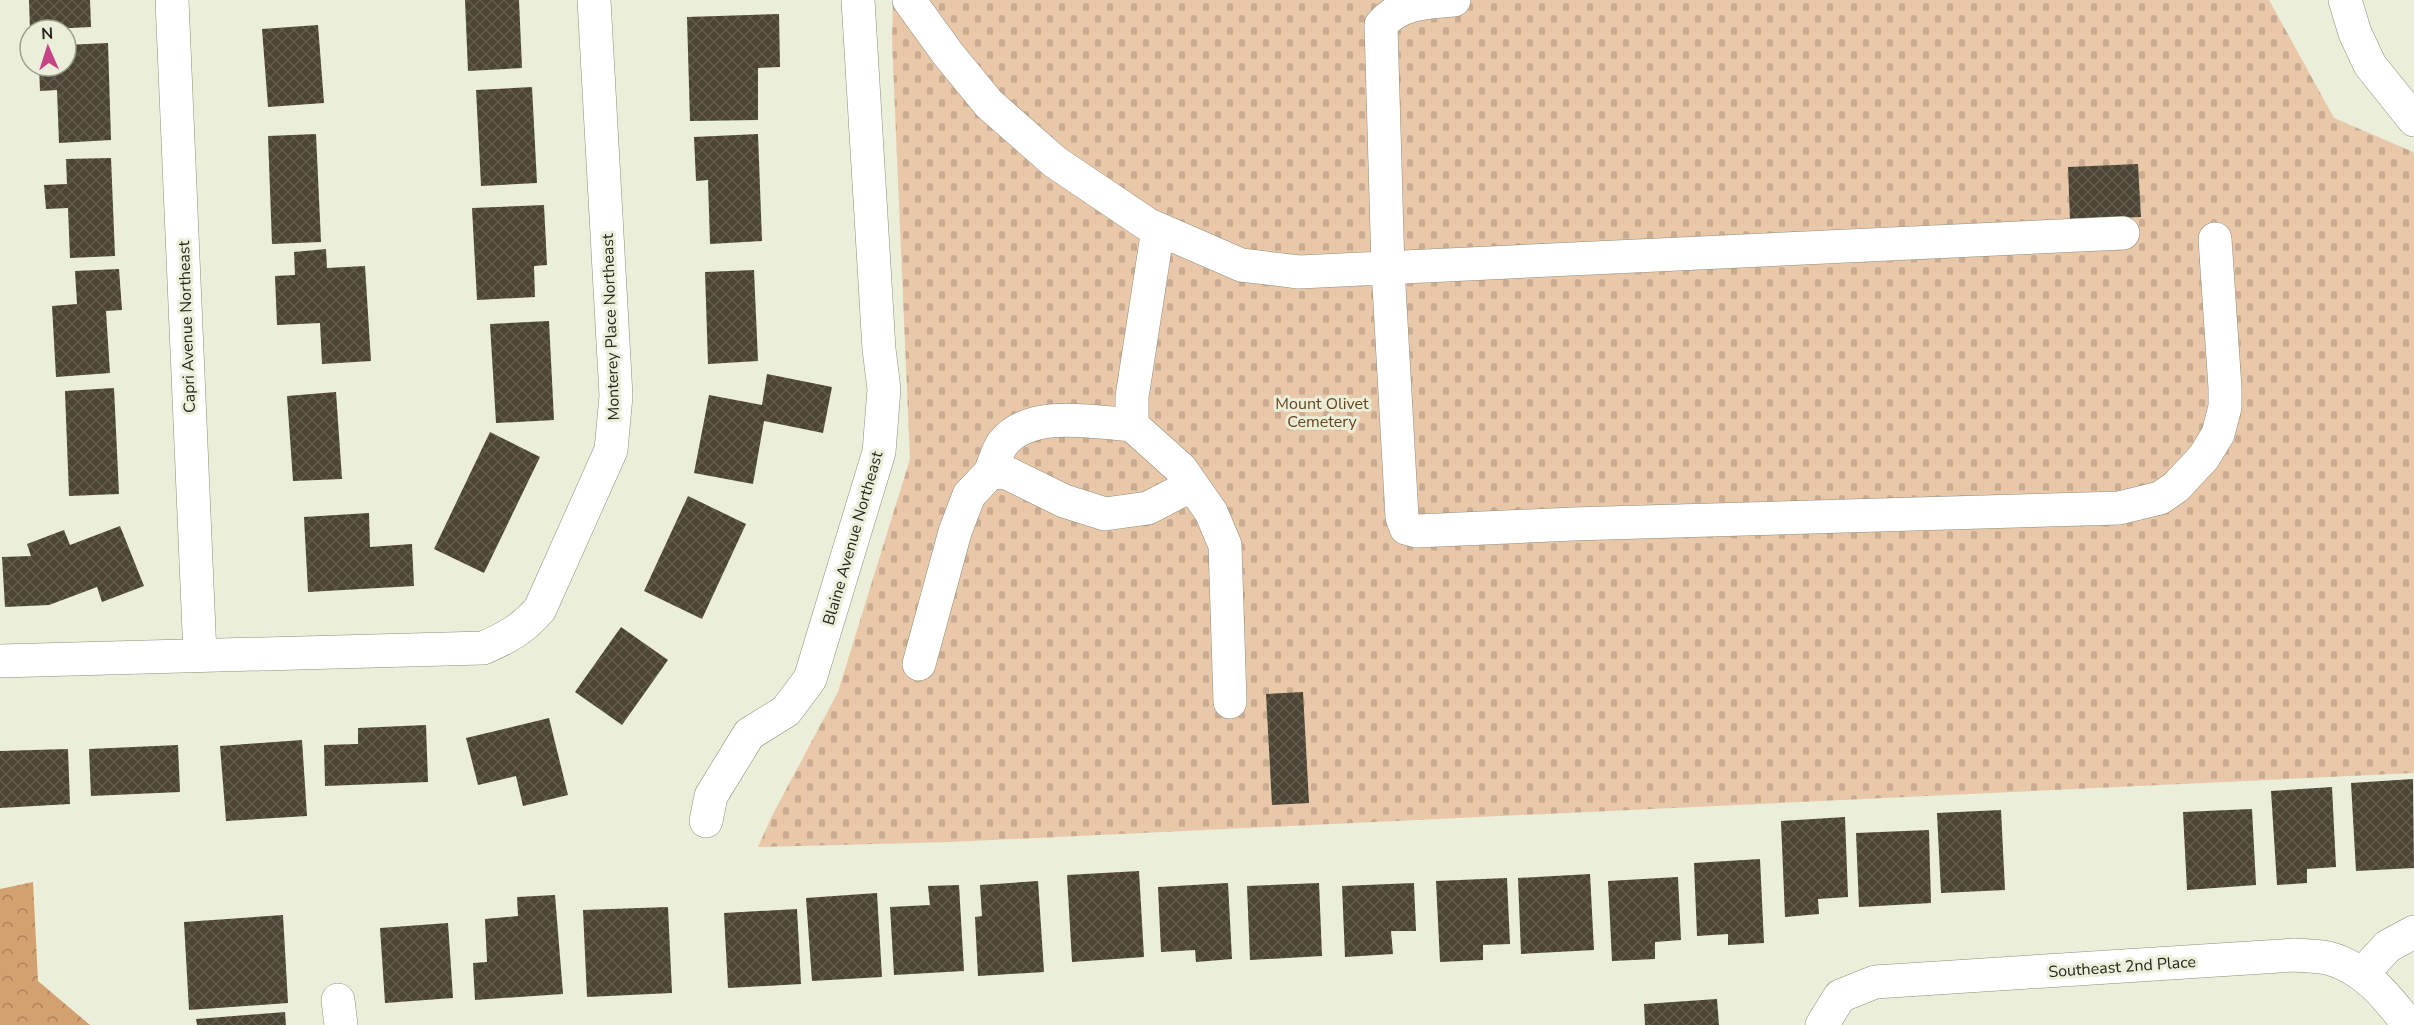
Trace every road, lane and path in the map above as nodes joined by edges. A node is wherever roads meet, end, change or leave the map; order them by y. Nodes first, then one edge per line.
1 (172, 0) edge
2 (594, 0) edge
3 (858, 0) edge
4 (909, 0) edge
5 (1454, 0) edge
6 (2345, 0) edge
7 (2414, 120) edge
8 (1158, 229) junction
9 (2123, 233) dead end
10 (2216, 238) dead end
11 (1388, 268) junction
12 (1132, 425) junction
13 (990, 473) junction
14 (1192, 485) junction
15 (200, 655) junction
16 (0, 661) edge
17 (918, 664) dead end
18 (1230, 702) dead end
19 (706, 820) dead end
20 (2414, 932) edge
21 (2362, 974) junction
22 (1823, 1023) edge
23 (2409, 1025) edge

1 - 15 street, Capri Avenue Northeast
2 - 15 street, Monterey Place Northeast
3 - 19 street, Blaine Avenue Northeast
4 - 8 street
5 - 11 street
6 - 7 street
8 - 11 street
8 - 12 street
9 - 11 street
10 - 11 street
12 - 13 street
12 - 14 street
13 - 14 street
13 - 17 street
14 - 18 street
15 - 16 street, Monterey Place Northeast
20 - 21 street
21 - 22 street, Southeast 2nd Place
21 - 23 street, Southeast 2nd Place

